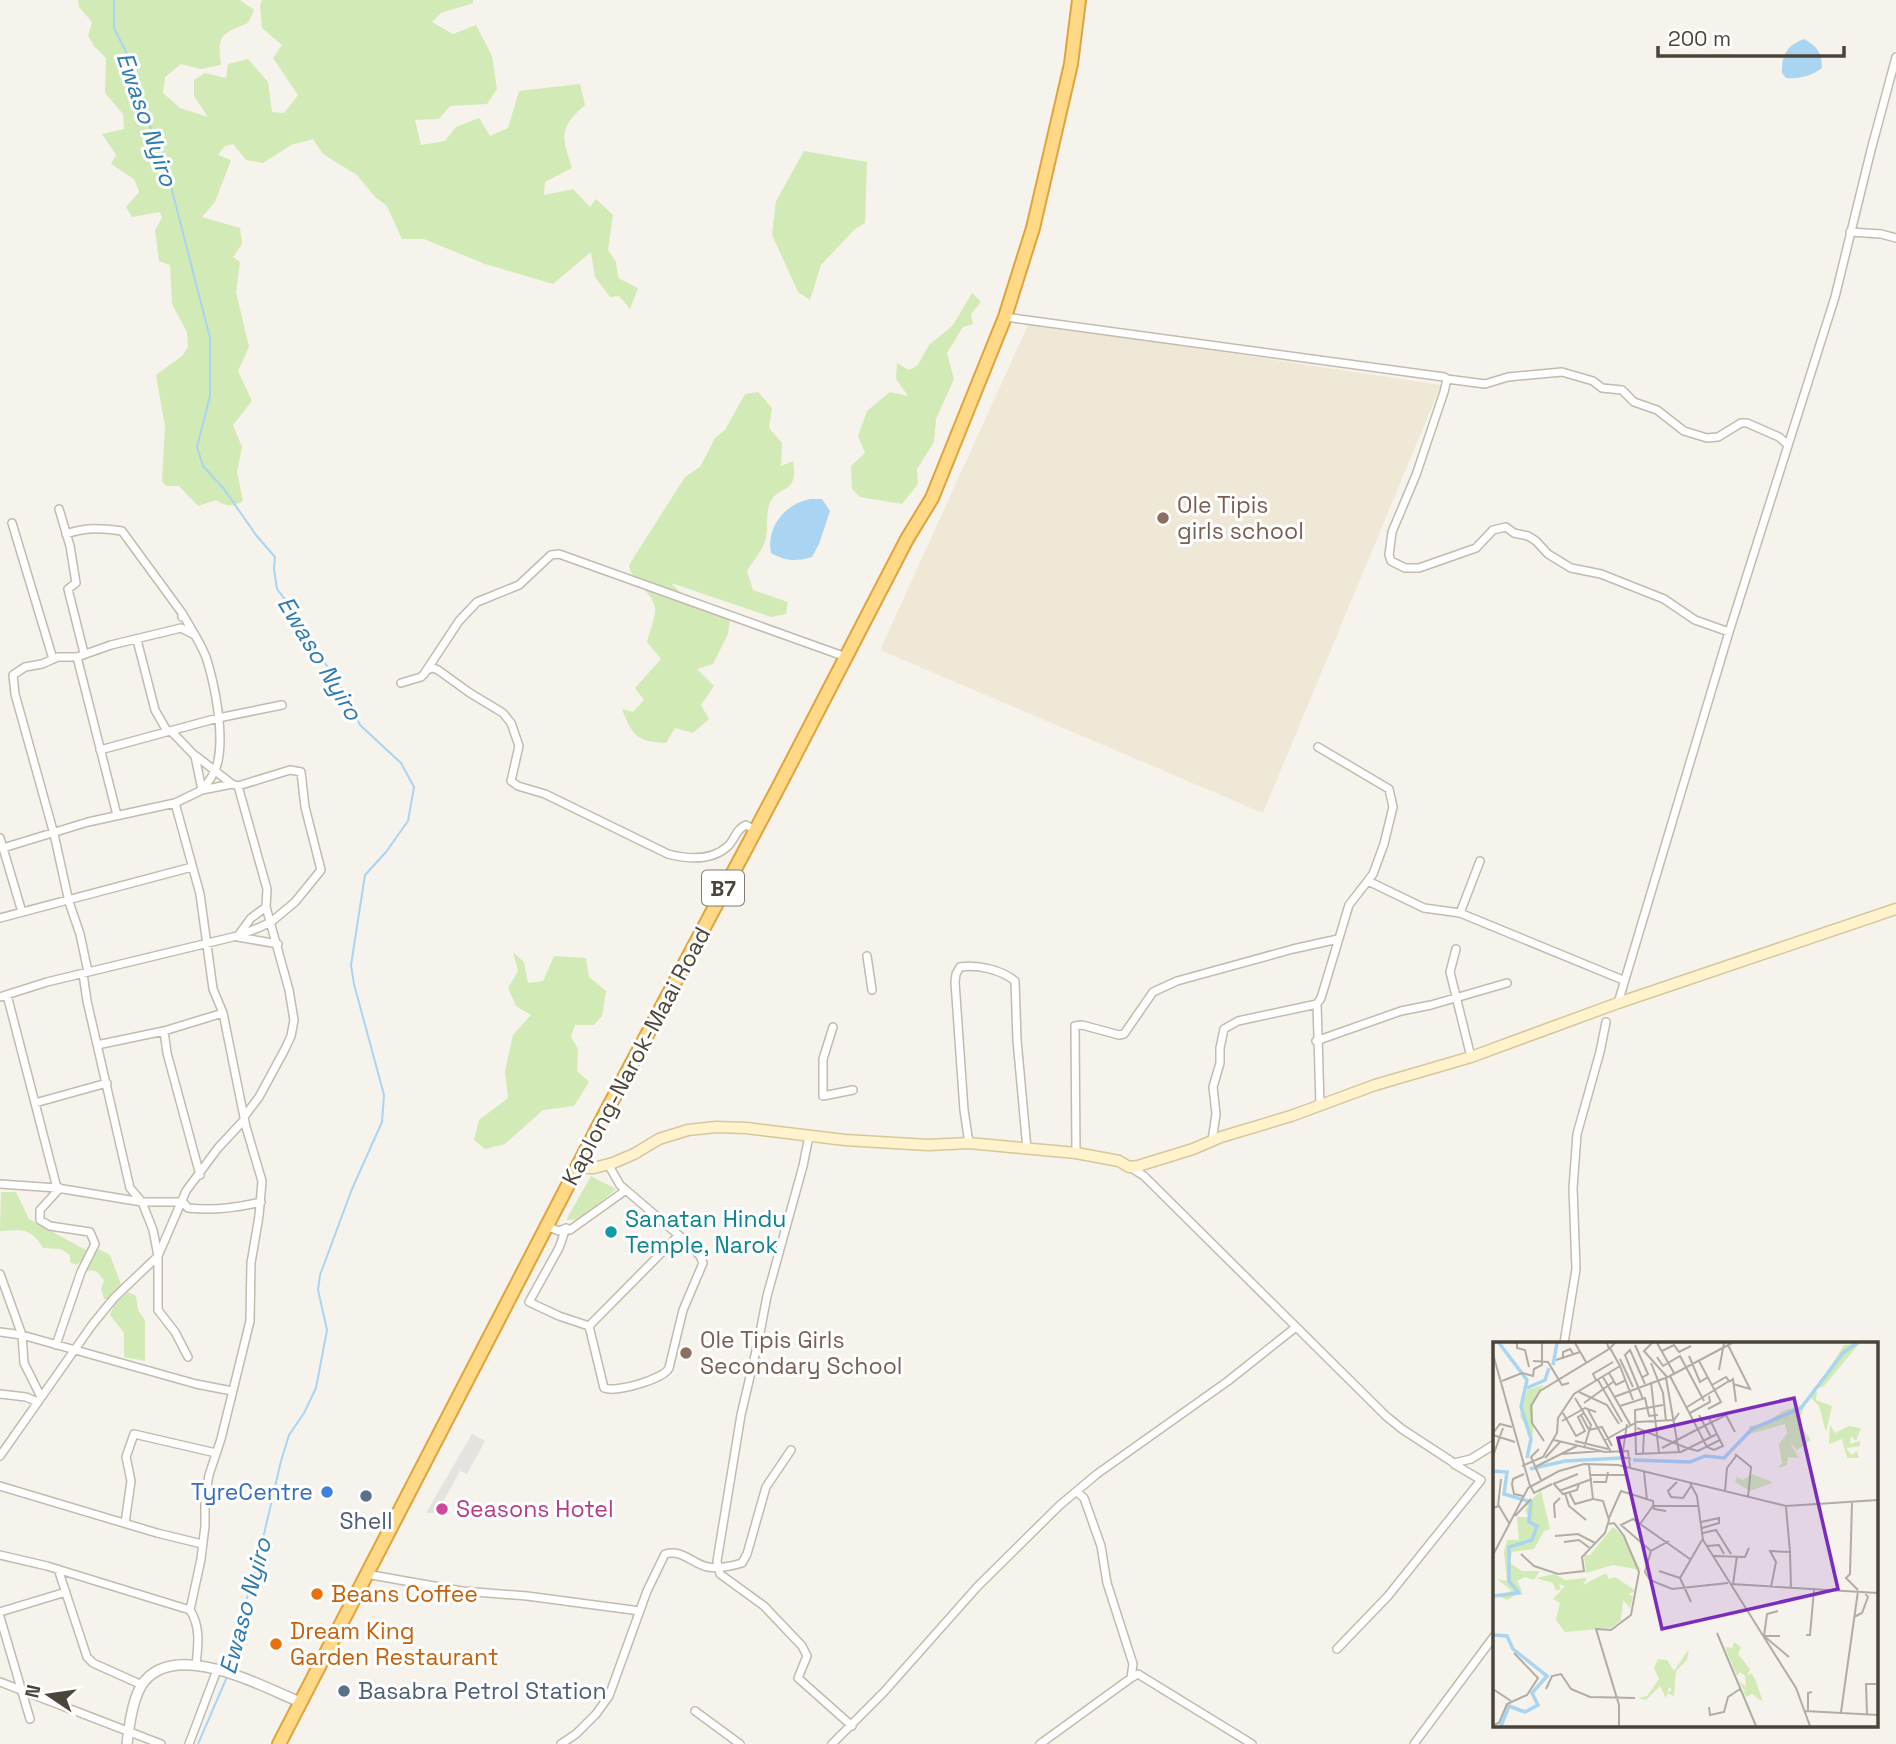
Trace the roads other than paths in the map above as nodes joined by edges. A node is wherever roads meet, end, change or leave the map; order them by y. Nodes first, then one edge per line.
1 (1079, 0) edge
2 (1896, 57) edge
3 (1850, 232) junction
4 (1896, 238) edge
5 (1005, 317) junction
6 (1447, 379) junction
7 (1787, 444) junction
8 (59, 509) dead end
9 (12, 523) dead end
10 (66, 534) junction
11 (182, 613) junction
12 (181, 628) junction
13 (1729, 632) junction
14 (195, 635) junction
15 (137, 640) junction
16 (81, 655) junction
17 (846, 657) junction
18 (53, 659) junction
19 (427, 670) junction
20 (401, 683) dead end
21 (282, 705) dead end
22 (218, 718) junction
23 (169, 731) junction
24 (1318, 747) dead end
25 (100, 750) junction
26 (195, 756) junction
27 (215, 771) junction
28 (235, 785) junction
29 (202, 790) junction
30 (175, 803) junction
31 (117, 815) junction
32 (755, 830) junction
33 (54, 834) junction
34 (0, 838) edge
35 (3, 848) junction
36 (1480, 861) dead end
37 (192, 867) junction
38 (1368, 881) junction
39 (69, 902) junction
40 (267, 907) junction
41 (1896, 909) edge
42 (22, 912) junction
43 (1460, 913) junction
44 (0, 918) edge
45 (271, 922) junction
46 (237, 936) junction
47 (1338, 939) junction
48 (205, 943) junction
49 (278, 944) junction
50 (1456, 948) dead end
51 (867, 956) dead end
52 (86, 973) junction
53 (1623, 980) junction
54 (1507, 983) dead end
55 (872, 990) dead end
56 (3, 996) edge
57 (1456, 998) junction
58 (1618, 1003) junction
59 (1317, 1004) junction
60 (223, 1013) junction
61 (1606, 1022) dead end
62 (833, 1027) dead end
63 (164, 1031) junction
64 (1317, 1041) junction
65 (97, 1045) junction
66 (1472, 1057) junction
67 (107, 1083) junction
68 (853, 1090) dead end
69 (35, 1103) junction
70 (1320, 1104) junction
71 (244, 1119) junction
72 (809, 1136) junction
73 (1212, 1141) junction
74 (969, 1143) junction
75 (1027, 1149) junction
76 (1076, 1153) junction
77 (608, 1164) junction
78 (1129, 1167) junction
79 (577, 1168) junction
80 (200, 1175) junction
81 (0, 1184) edge
82 (59, 1188) junction
83 (626, 1190) junction
84 (142, 1202) junction
85 (183, 1202) junction
86 (261, 1202) junction
87 (546, 1226) junction
88 (566, 1228) junction
89 (678, 1236) junction
90 (158, 1256) junction
91 (0, 1274) edge
92 (589, 1325) junction
93 (1296, 1327) junction
94 (0, 1332) edge
95 (22, 1335) junction
96 (1564, 1342) edge
97 (56, 1345) junction
98 (74, 1350) junction
99 (188, 1357) dead end
100 (232, 1391) junction
101 (0, 1394) edge
102 (39, 1399) junction
103 (1493, 1445) edge
104 (792, 1450) dead end
105 (216, 1453) junction
106 (0, 1456) edge
107 (1454, 1464) junction
108 (0, 1486) edge
109 (1077, 1492) junction
110 (125, 1523) junction
111 (202, 1544) junction
112 (0, 1555) edge
113 (718, 1568) junction
114 (58, 1569) junction
115 (365, 1573) junction
116 (66, 1592) junction
117 (190, 1610) junction
118 (640, 1611) junction
119 (0, 1614) edge
120 (1493, 1638) edge
121 (1337, 1649) dead end
122 (196, 1665) junction
123 (217, 1670) junction
124 (1131, 1678) junction
125 (0, 1682) edge
126 (142, 1685) junction
127 (22, 1690) junction
128 (300, 1702) junction
129 (695, 1711) dead end
130 (30, 1719) dead end
131 (852, 1726) junction
132 (129, 1731) junction
133 (127, 1744) edge
134 (161, 1744) edge
135 (189, 1744) edge
136 (279, 1744) edge
137 (561, 1744) edge
138 (740, 1744) edge
139 (832, 1744) edge
140 (1040, 1744) edge
141 (1252, 1744) edge
142 (1414, 1744) edge

1 - 5 highway, Kaplong-Narok-Maai Road / B7
2 - 3 street
3 - 4 street
3 - 7 street
5 - 6 street
5 - 17 highway, Kaplong-Narok-Maai Road / B7
6 - 7 street
6 - 13 street
7 - 13 street
8 - 10 street
9 - 18 street
10 - 11 street
10 - 16 street
11 - 12 street
11 - 14 street
12 - 14 street
12 - 15 street
13 - 53 street
14 - 22 street
15 - 16 street
15 - 23 street
16 - 18 street
16 - 25 street
17 - 19 street
17 - 32 highway, Kaplong-Narok-Maai Road / B7
18 - 33 street
19 - 20 street
19 - 32 street
21 - 22 street
22 - 23 street
22 - 27 street
23 - 25 street
23 - 26 street
24 - 38 street
25 - 31 street
26 - 27 street
26 - 29 street
27 - 28 street
27 - 29 street
28 - 29 street
28 - 40 street
28 - 45 street
29 - 30 street
30 - 31 street
30 - 37 street
31 - 33 street
32 - 79 highway, Kaplong-Narok-Maai Road / B7
33 - 35 street
33 - 39 street
34 - 35 street
35 - 42 street
36 - 43 street
37 - 39 street
37 - 48 street
38 - 43 street
38 - 47 street
39 - 42 street
39 - 52 street
40 - 45 street
40 - 46 street
41 - 58 main road
42 - 44 street
43 - 53 street
45 - 46 street
45 - 49 street
46 - 48 street
46 - 49 street
47 - 59 street
47 - 76 street
48 - 52 street
48 - 60 street
49 - 71 street
50 - 57 street
51 - 55 street
52 - 56 street
52 - 65 street
53 - 58 street
54 - 57 street
56 - 69 street
57 - 64 street
57 - 66 street
58 - 66 main road
59 - 64 street
59 - 73 street
60 - 63 street
60 - 71 street
61 - 96 street
62 - 68 street
63 - 65 street
63 - 80 street
64 - 70 street
65 - 67 street
66 - 70 main road
67 - 69 street
67 - 84 street
69 - 82 street
70 - 73 main road
71 - 80 street
71 - 86 street
72 - 74 main road
72 - 77 main road
72 - 113 street
73 - 78 main road
74 - 75 main road
74 - 75 street
75 - 76 main road
76 - 78 main road
77 - 79 main road
77 - 83 street
78 - 93 street
79 - 87 highway, Kaplong-Narok-Maai Road / B7
80 - 85 street
81 - 82 street
82 - 84 street
82 - 97 street
83 - 88 street
83 - 89 street
84 - 85 street
84 - 90 street
85 - 86 street
85 - 90 street
86 - 100 street
87 - 88 street
87 - 115 highway, Kaplong-Narok-Maai Road / B7
88 - 92 street
89 - 92 street
89 - 92 street
90 - 98 street
90 - 99 street
91 - 95 street
93 - 107 street
93 - 109 street
94 - 95 street
95 - 97 street
95 - 102 street
97 - 98 street
98 - 100 street
98 - 102 street
100 - 105 street
101 - 102 street
102 - 106 street
103 - 107 street
104 - 113 street
105 - 110 street
105 - 111 street
107 - 121 street
108 - 110 street
109 - 124 street
109 - 131 street
110 - 111 street
111 - 117 street
112 - 114 street
113 - 118 street
113 - 131 street
114 - 116 street
114 - 117 street
115 - 118 street
115 - 128 highway, Kaplong-Narok-Maai Road / B7
116 - 119 street
116 - 126 street
117 - 122 street
118 - 137 street
119 - 127 street
120 - 142 street
122 - 123 street
122 - 126 street
123 - 128 street
123 - 135 street
124 - 140 street
124 - 141 street
125 - 127 street
126 - 132 street
127 - 130 street
127 - 132 street
128 - 136 highway, Kaplong-Narok-Maai Road / B7
129 - 138 street
131 - 139 street
132 - 133 street
132 - 134 street

